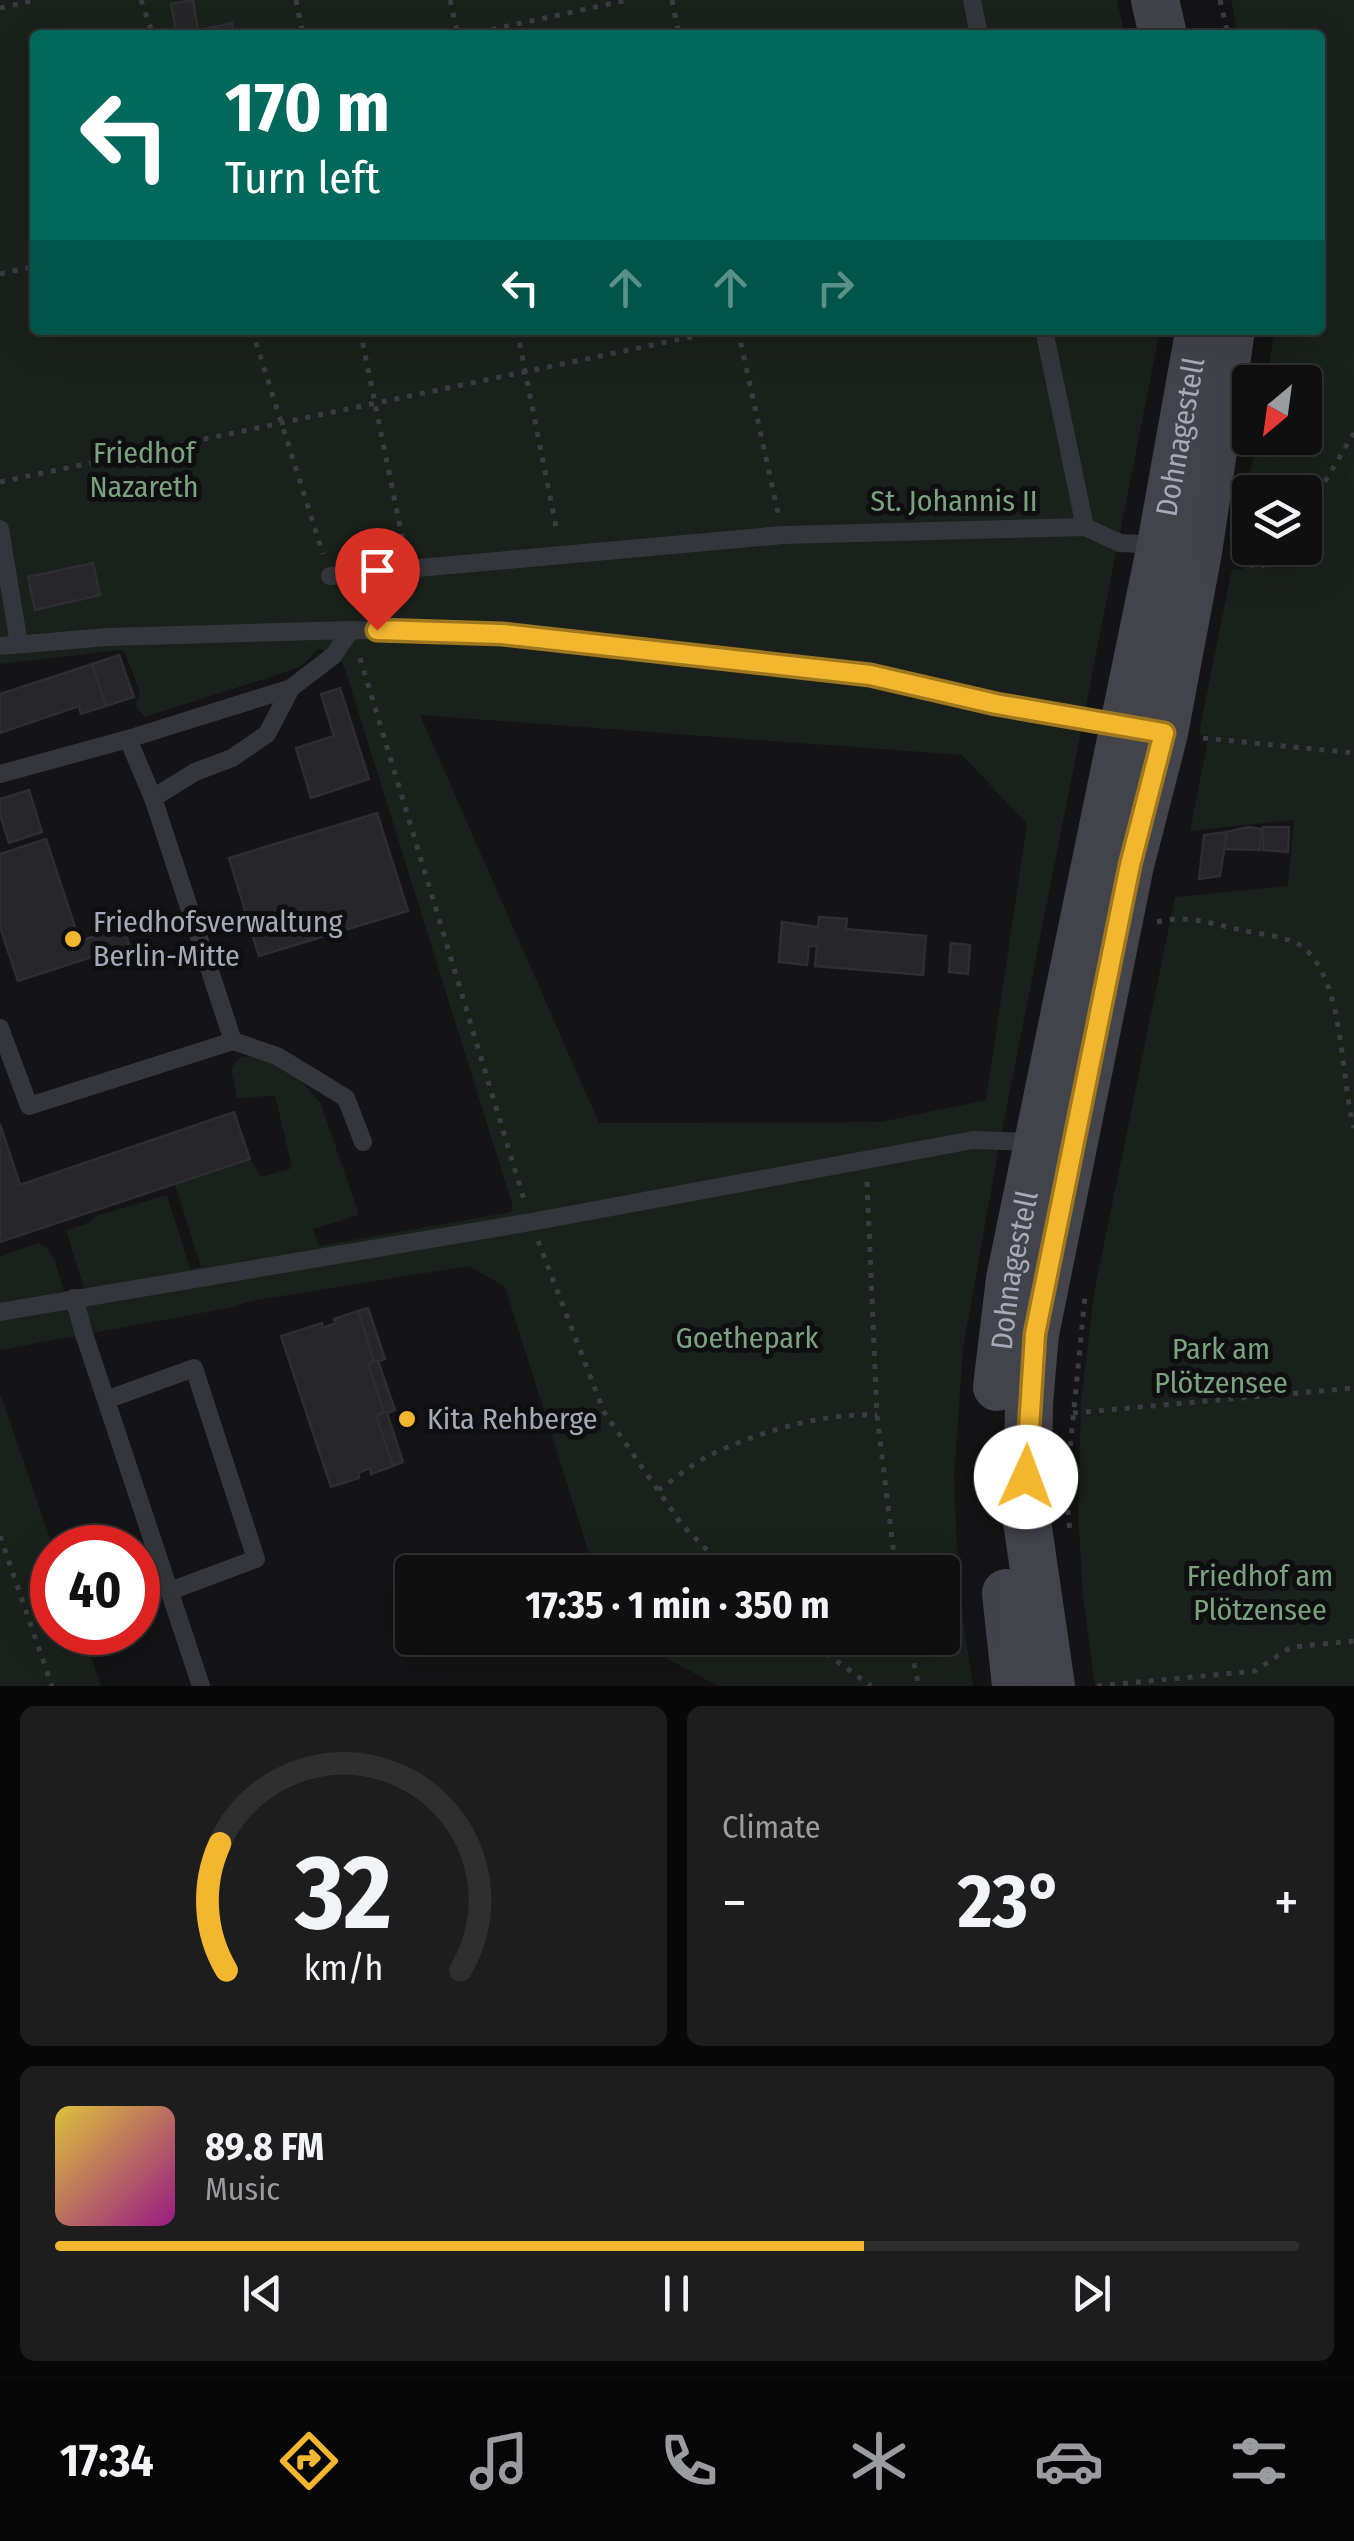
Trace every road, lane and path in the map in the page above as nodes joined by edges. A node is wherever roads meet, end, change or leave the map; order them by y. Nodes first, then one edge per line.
1 (36, 0) edge
2 (141, 0) edge
3 (296, 0) edge
4 (450, 0) edge
5 (628, 0) edge
6 (672, 0) edge
7 (972, 0) edge
8 (1155, 0) edge
9 (1189, 0) edge
10 (1220, 0) edge
11 (0, 8) edge
12 (151, 30) edge
13 (302, 30) edge
14 (457, 30) edge
15 (489, 30) edge
16 (678, 30) edge
17 (978, 30) edge
18 (1162, 30) edge
19 (1196, 30) edge
20 (1227, 30) edge
21 (30, 267) edge
22 (0, 274) edge
23 (254, 335) edge
24 (361, 335) edge
25 (518, 335) edge
26 (702, 335) edge
27 (739, 335) edge
28 (1045, 335) edge
29 (1200, 335) edge
30 (1231, 335) edge
31 (526, 374) junction
32 (374, 403) junction
33 (282, 422) junction
34 (1354, 433) edge
35 (0, 482) edge
36 (1322, 487) edge
37 (1086, 527) junction
38 (0, 529) edge
39 (783, 535) junction
40 (1179, 548) junction
41 (561, 554) junction
42 (1232, 560) edge
43 (409, 569) junction
44 (330, 576) joint
45 (351, 630) junction
46 (10, 645) edge
47 (291, 688) junction
48 (1144, 729) junction
49 (128, 739) junction
50 (1225, 740) dead end
51 (1354, 749) edge
52 (0, 774) edge
53 (153, 798) junction
54 (1120, 913) junction
55 (0, 1028) edge
56 (233, 1041) junction
57 (1354, 1129) edge
58 (363, 1142) dead end
59 (1056, 1145) junction
60 (866, 1158) junction
61 (530, 1222) junction
62 (1086, 1288) dead end
63 (74, 1298) junction
64 (0, 1312) edge
65 (1354, 1388) edge
66 (106, 1400) junction
67 (1013, 1402) junction
68 (1082, 1412) dead end
69 (876, 1416) junction
70 (1069, 1465) dead end
71 (658, 1490) junction
72 (1067, 1500) dead end
73 (0, 1536) edge
74 (1072, 1548) dead end
75 (712, 1555) edge
76 (894, 1555) edge
77 (170, 1591) junction
78 (1354, 1640) edge
79 (828, 1655) edge
80 (912, 1655) edge
81 (52, 1686) edge
82 (201, 1686) edge
83 (871, 1686) edge
84 (919, 1686) edge
85 (1016, 1686) edge
86 (1052, 1686) edge
87 (1098, 1686) edge

1 - 11 path
2 - 12 path
3 - 13 path
4 - 14 path
5 - 15 path
6 - 16 path
7 - 17 lane
8 - 18 street
9 - 19 street
10 - 20 path
21 - 22 path
23 - 33 path
24 - 32 path
25 - 31 path
26 - 31 path
27 - 39 path
28 - 37 lane
29 - 40 street, Dohnagestell
30 - 40 street, Dohnagestell
31 - 32 path
31 - 41 path
32 - 33 path
32 - 43 path
33 - 35 path
33 - 44 path
34 - 36 path
37 - 39 lane
37 - 40 lane
38 - 46 lane
39 - 41 lane
40 - 42 path
40 - 48 street, Dohnagestell
41 - 43 lane
43 - 44 lane
45 - 46 lane
45 - 47 lane
45 - 48 lane
45 - 61 path
47 - 49 lane
47 - 53 lane
48 - 54 street, Dohnagestell
49 - 52 lane
49 - 53 lane
50 - 51 path
53 - 56 lane
54 - 57 path
54 - 59 street, Dohnagestell
55 - 56 lane
56 - 58 lane
59 - 60 lane
59 - 67 street, Dohnagestell
60 - 61 lane
60 - 69 path
61 - 63 lane
61 - 71 path
62 - 70 path
63 - 64 lane
63 - 66 lane
65 - 68 path
66 - 77 lane
66 - 77 lane
67 - 85 street, Dohnagestell
67 - 86 street, Dohnagestell
69 - 71 path
69 - 76 path
71 - 75 path
72 - 74 path
73 - 81 path
77 - 82 lane
78 - 87 path
79 - 83 path
80 - 84 path

